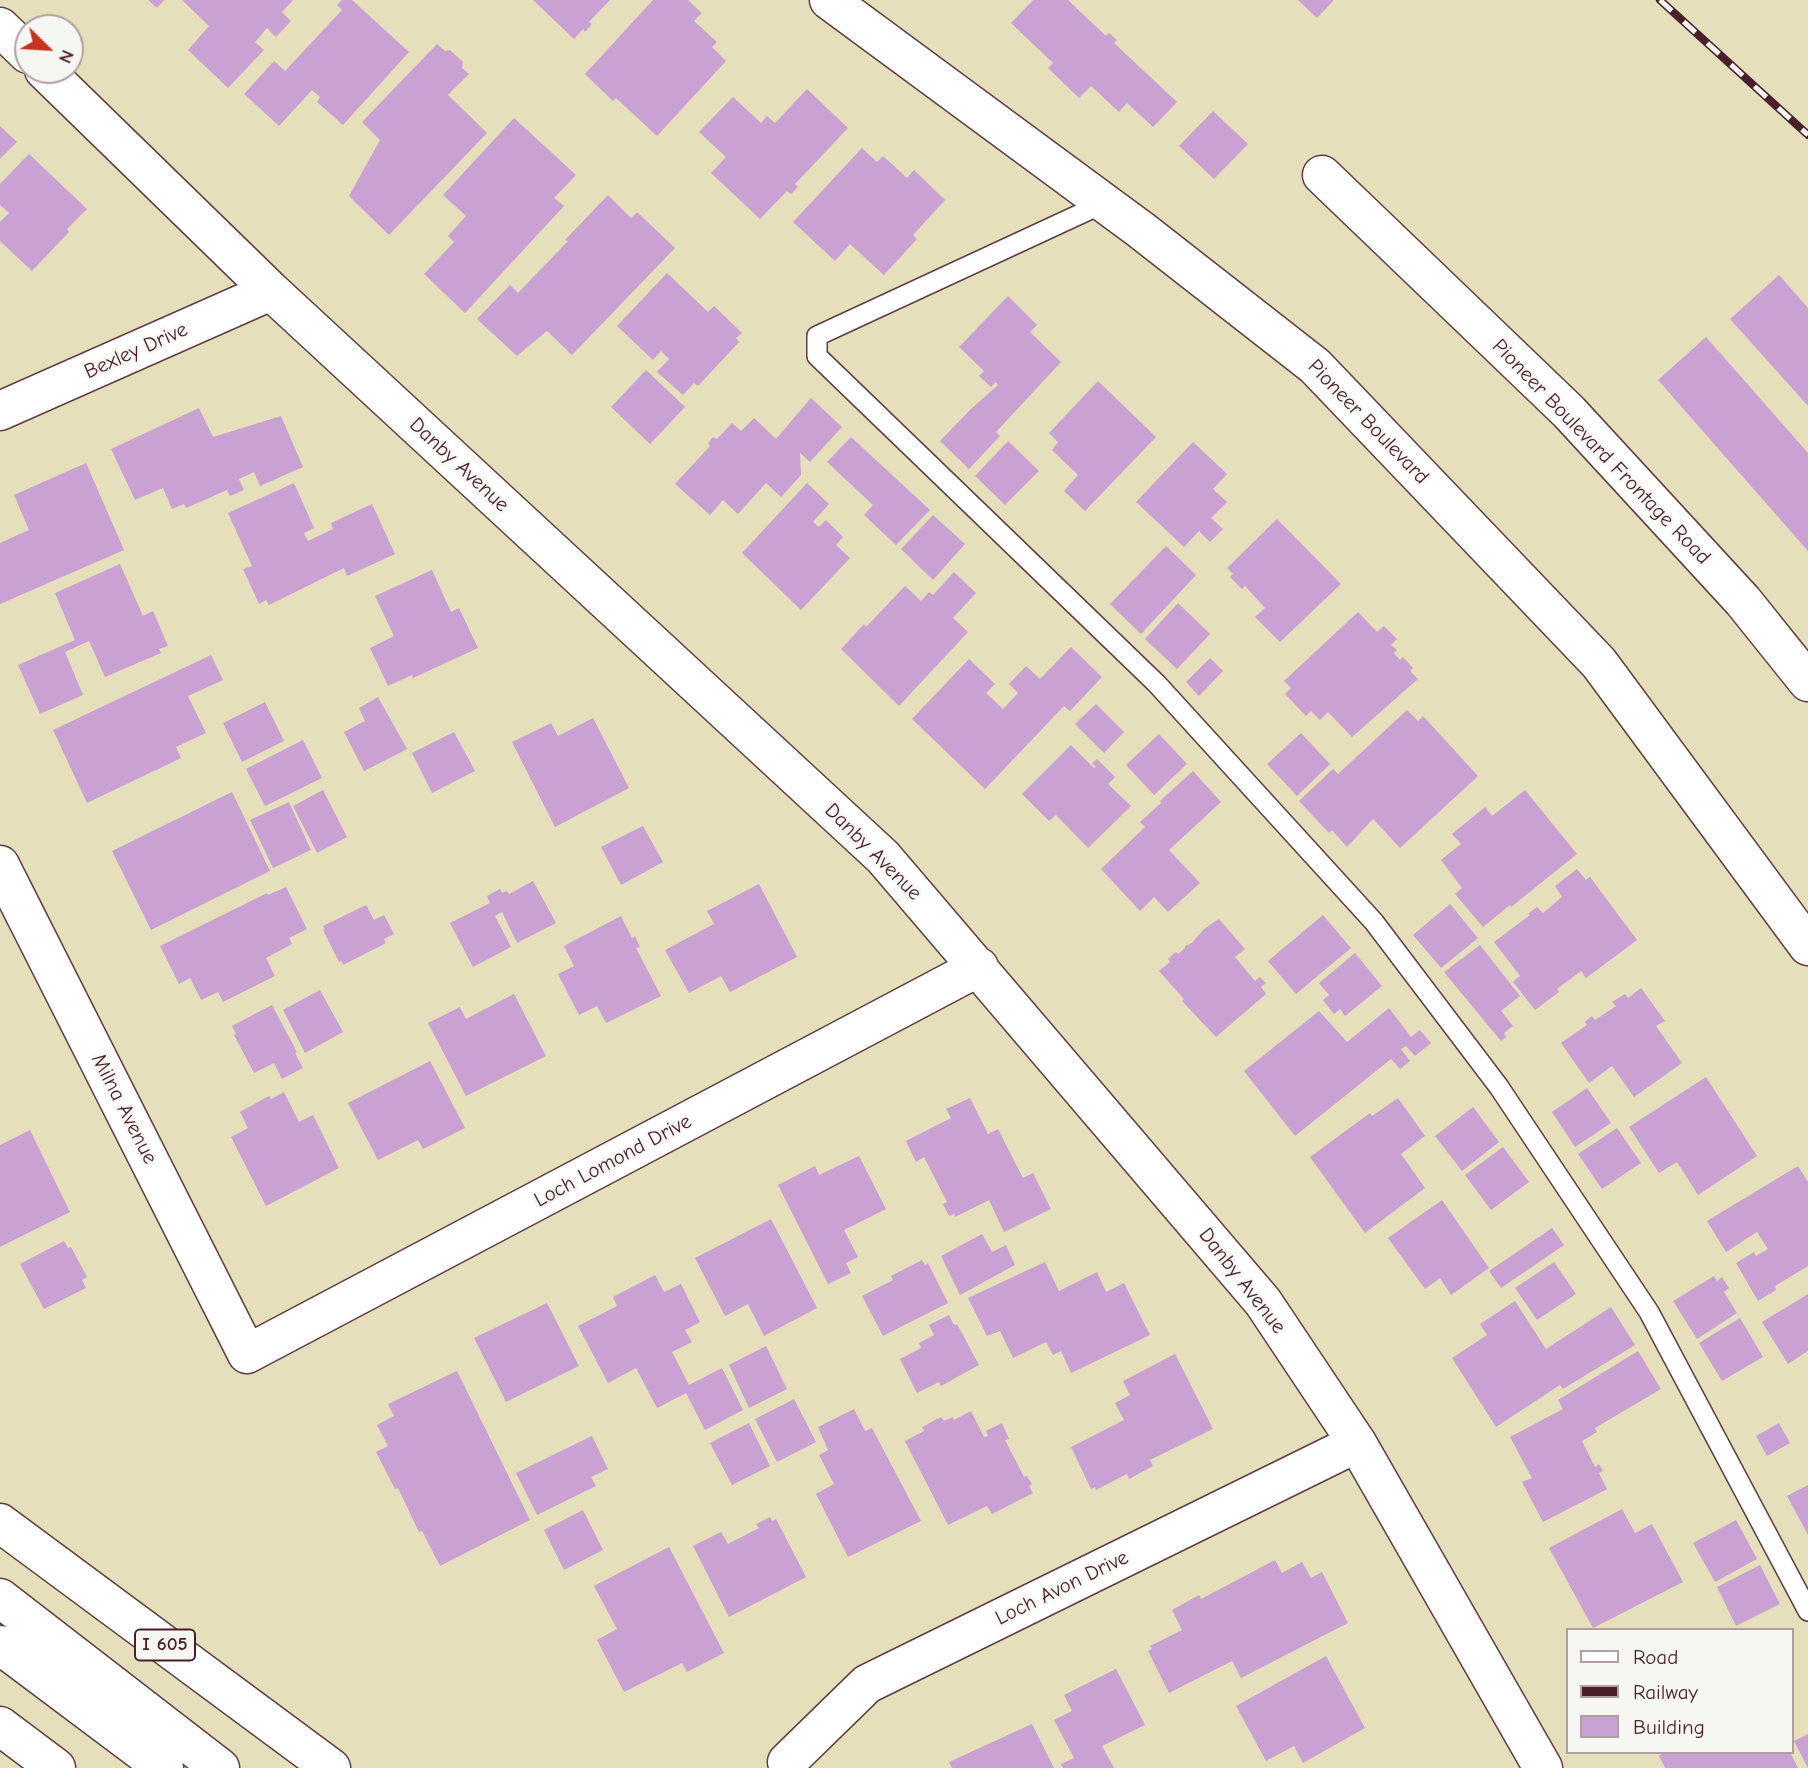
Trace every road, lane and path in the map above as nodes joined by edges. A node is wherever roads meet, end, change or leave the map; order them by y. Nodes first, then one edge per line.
1 (829, 0) edge
2 (0, 27) edge
3 (14, 40) edge
4 (58, 84) edge
5 (1322, 175) dead end
6 (1104, 203) junction
7 (271, 291) junction
8 (0, 411) edge
9 (1808, 682) edge
10 (0, 865) edge
11 (1808, 946) edge
12 (979, 967) junction
13 (247, 1354) joint
14 (1357, 1443) junction
15 (0, 1523) edge
16 (0, 1598) edge
17 (1808, 1611) edge
18 (0, 1645) edge
19 (0, 1726) edge
20 (787, 1762) dead end
21 (56, 1768) edge
22 (163, 1768) edge
23 (219, 1768) edge
24 (331, 1768) edge
25 (1543, 1768) edge

1 - 6 main road, Pioneer Boulevard
2 - 3 main road
4 - 7 main road, Danby Avenue
5 - 9 main road, Pioneer Boulevard Frontage Road
6 - 11 main road, Pioneer Boulevard
6 - 17 lane
7 - 8 main road, Bexley Drive
7 - 12 main road, Danby Avenue
10 - 13 main road, Milna Avenue
12 - 13 main road, Loch Lomond Drive
12 - 14 main road, Danby Avenue
14 - 20 main road, Loch Avon Drive
14 - 25 main road, Danby Avenue
15 - 24 main road, I 605
16 - 23 main road
18 - 22 main road
19 - 21 main road

